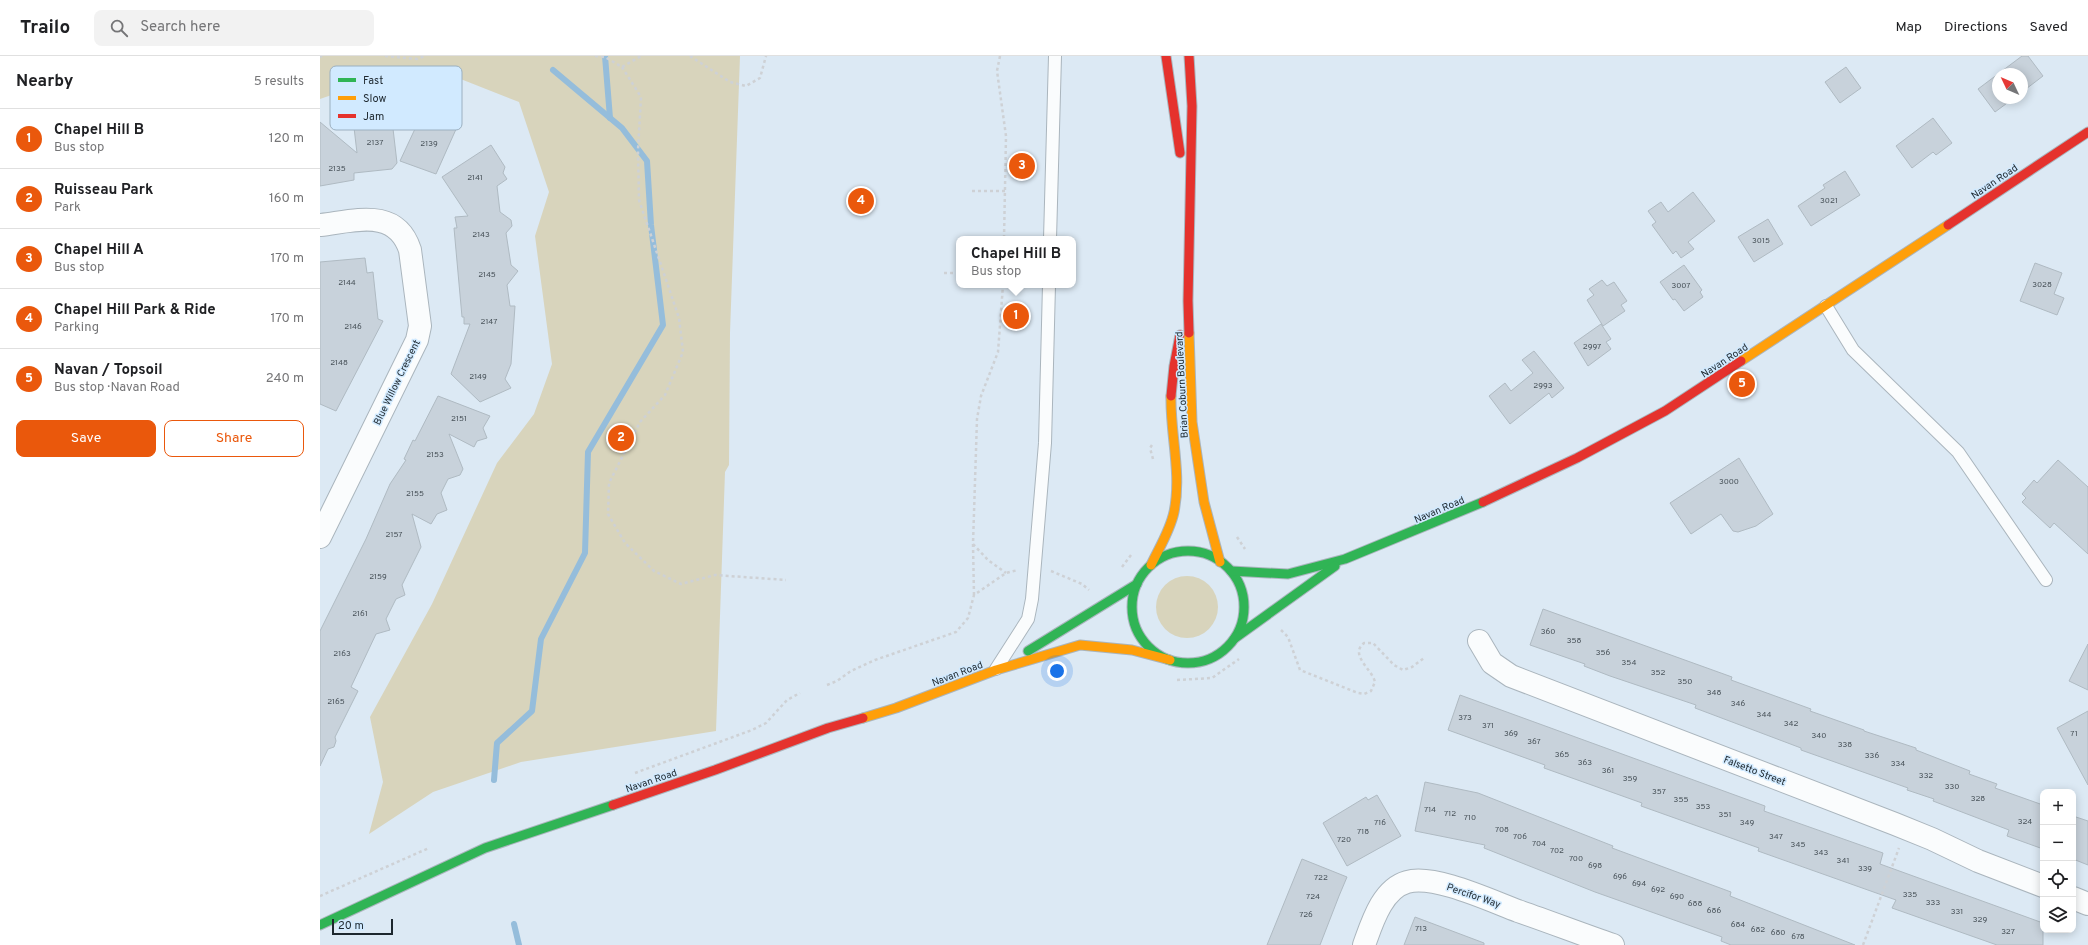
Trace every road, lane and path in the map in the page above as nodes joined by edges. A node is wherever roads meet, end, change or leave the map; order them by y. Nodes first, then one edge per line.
1 (385, 56) edge
2 (425, 56) edge
3 (595, 56) edge
4 (641, 56) edge
5 (690, 56) edge
6 (766, 56) edge
7 (1000, 56) edge
8 (1055, 56) edge
9 (1166, 56) edge
10 (1189, 56) edge
11 (622, 67) junction
12 (2088, 132) edge
13 (972, 191) dead end
14 (1005, 191) junction
15 (1188, 219) junction
16 (320, 225) edge
17 (1004, 236) edge
18 (1050, 236) edge
19 (944, 273) dead end
20 (956, 273) edge
21 (1003, 288) edge
22 (1049, 288) edge
23 (1188, 301) junction
24 (1826, 306) junction
25 (1236, 535) dead end
26 (320, 536) edge
27 (973, 544) junction
28 (1134, 550) dead end
29 (1247, 550) dead end
30 (1345, 559) junction
31 (1220, 562) junction
32 (1151, 565) junction
33 (1035, 570) junction
34 (1118, 571) dead end
35 (1231, 571) junction
36 (1006, 573) junction
37 (786, 580) dead end
38 (2046, 580) dead end
39 (1137, 584) junction
40 (1095, 587) dead end
41 (974, 595) junction
42 (1285, 624) dead end
43 (1279, 628) junction
44 (1274, 632) dead end
45 (1235, 638) junction
46 (1479, 641) dead end
47 (1245, 654) dead end
48 (1424, 658) dead end
49 (1170, 660) junction
50 (996, 670) junction
51 (1173, 680) dead end
52 (828, 685) dead end
53 (1906, 828) junction
54 (2040, 885) edge
55 (2076, 899) edge
56 (2088, 904) edge
57 (320, 925) edge
58 (1364, 945) edge
59 (1613, 945) edge
60 (1863, 945) edge

1 - 2 path
3 - 11 path
4 - 11 path
5 - 6 path
7 - 14 path
8 - 18 lane
9 - 15 main road, Brian Coburn Boulevard
10 - 15 main road, Brian Coburn Boulevard
11 - 37 path
12 - 24 main road, Navan Road
13 - 14 path
14 - 17 path
15 - 23 main road, Brian Coburn Boulevard
16 - 26 street, Blue Willow Crescent
19 - 20 path
21 - 27 path
22 - 33 lane
23 - 31 main road, Brian Coburn Boulevard
23 - 32 main road, Brian Coburn Boulevard
24 - 30 main road, Navan Road
24 - 38 lane
25 - 29 path
27 - 36 path
27 - 41 path
28 - 34 path
30 - 35 main road, Navan Road
30 - 45 main road, Navan Road
31 - 32 main road
31 - 35 main road
32 - 39 main road
33 - 36 path
33 - 40 path
33 - 50 lane
35 - 45 main road
36 - 41 path
39 - 49 main road
39 - 50 main road, Navan Road
41 - 52 path
42 - 43 path
43 - 44 path
43 - 48 path
45 - 49 main road
46 - 53 street, Falsetto Street
47 - 51 path
49 - 50 main road, Navan Road
50 - 57 main road, Navan Road
53 - 54 street, Falsetto Street
53 - 60 path
55 - 56 street
58 - 59 street, Percifor Way

